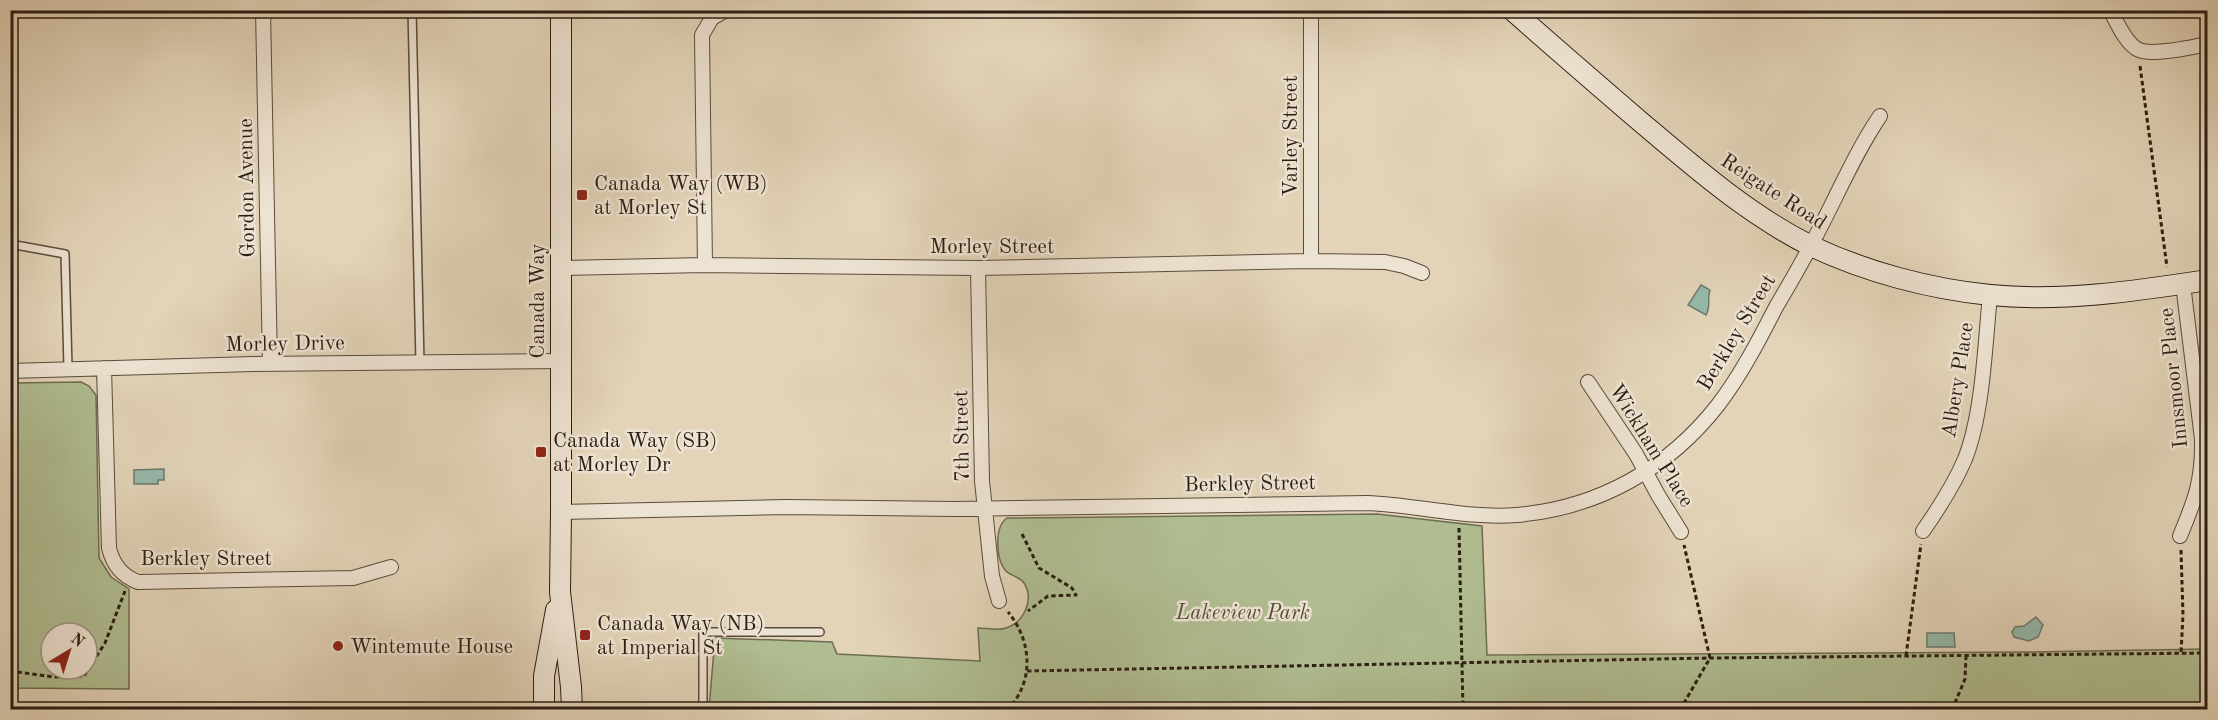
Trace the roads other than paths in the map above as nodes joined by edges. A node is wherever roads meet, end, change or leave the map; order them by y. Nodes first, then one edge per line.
1 (263, 10) edge
2 (412, 10) edge
3 (561, 10) edge
4 (726, 10) edge
5 (1311, 10) edge
6 (1512, 10) edge
7 (2110, 10) edge
8 (2208, 44) edge
9 (1880, 116) dead end
10 (10, 244) edge
11 (1811, 245) junction
12 (1311, 261) junction
13 (705, 265) junction
14 (561, 268) junction
15 (978, 268) junction
16 (1422, 273) dead end
17 (2208, 280) edge
18 (2183, 284) junction
19 (1990, 295) junction
20 (561, 361) junction
21 (420, 363) junction
22 (270, 364) junction
23 (68, 368) junction
24 (105, 368) junction
25 (10, 371) edge
26 (1587, 382) dead end
27 (1646, 472) junction
28 (984, 508) junction
29 (561, 512) junction
30 (1923, 531) road end
31 (1681, 532) road end
32 (2180, 536) road end
33 (391, 567) dead end
34 (560, 592) junction
35 (999, 601) road end
36 (820, 632) dead end
37 (544, 710) edge
38 (572, 710) edge
39 (703, 710) edge

1 - 22 street, Gordon Avenue
2 - 21 lane
3 - 14 main road, Canada Way
4 - 13 street
5 - 12 street, Varley Street
6 - 11 main road, Reigate Road
7 - 8 street
9 - 11 street, Berkley Street
10 - 23 lane
11 - 19 main road, Reigate Road
11 - 27 street, Berkley Street
12 - 15 street, Morley Street
12 - 16 street, Morley Street
13 - 14 street, Morley Street
13 - 15 street, Morley Street
14 - 20 main road, Canada Way
15 - 28 street, 7th Street
17 - 18 main road, Reigate Road
18 - 19 main road, Reigate Road
18 - 32 street, Innsmoor Place
19 - 30 street, Albery Place
20 - 21 street, Morley Drive
20 - 29 main road, Canada Way
21 - 22 street, Morley Drive
22 - 24 street, Morley Drive
23 - 24 street, Morley Drive
23 - 25 street, Morley Drive
24 - 33 street, Berkley Street
26 - 27 street, Wickham Place
27 - 28 street, Berkley Street
27 - 31 street, Wickham Place
28 - 29 street, Berkley Street
28 - 35 street, 7th Street
29 - 34 main road, Canada Way
34 - 37 main road, Canada Way
34 - 38 main road, Canada Way
36 - 39 lane

